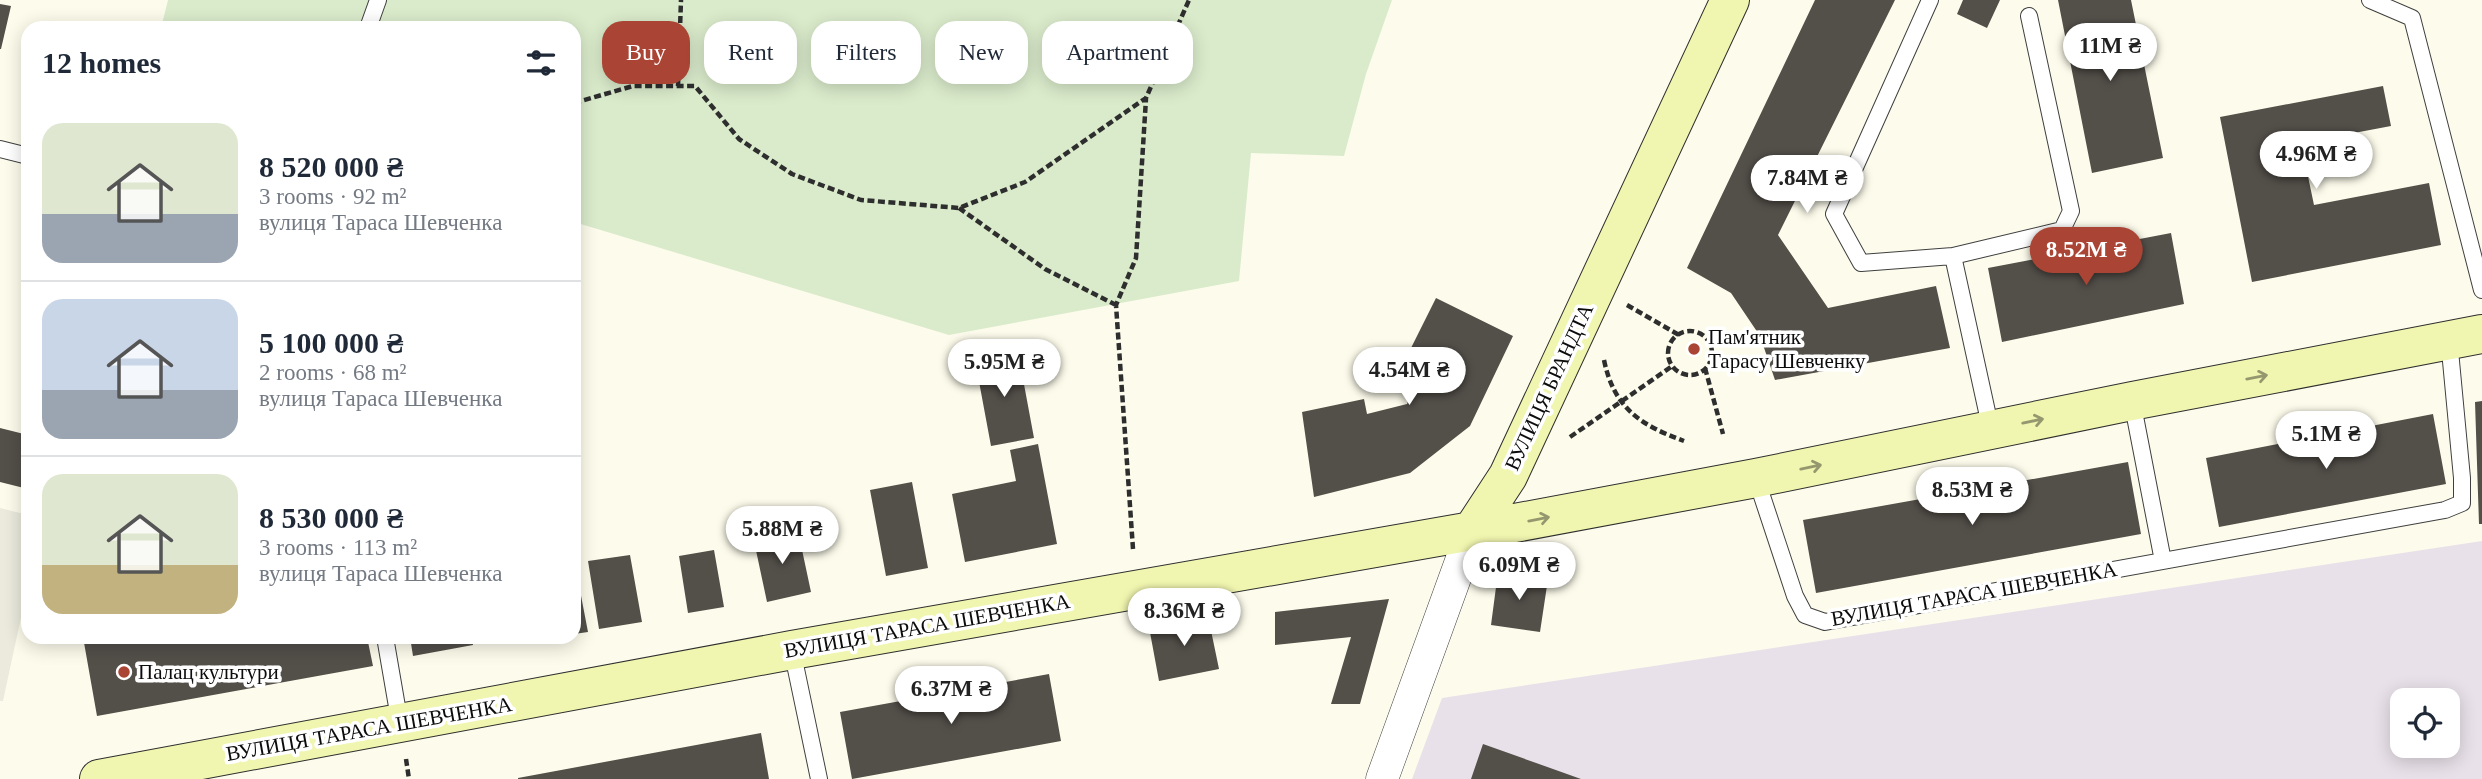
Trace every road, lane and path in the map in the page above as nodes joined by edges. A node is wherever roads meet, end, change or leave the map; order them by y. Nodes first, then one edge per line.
1 (378, 0) edge
2 (681, 0) edge
3 (1189, 0) edge
4 (1730, 0) edge
5 (1930, 0) edge
6 (2370, 0) edge
7 (2029, 16) dead end
8 (371, 21) edge
9 (678, 86) junction
10 (1146, 99) junction
11 (581, 101) edge
12 (0, 149) edge
13 (21, 154) edge
14 (958, 208) junction
15 (1953, 256) junction
16 (2482, 290) edge
17 (1621, 301) dead end
18 (1116, 305) junction
19 (1679, 335) junction
20 (2465, 337) edge
21 (1604, 351) dead end
22 (1671, 367) junction
23 (1706, 369) junction
24 (2132, 401) junction
25 (1620, 402) junction
26 (1991, 430) junction
27 (1723, 434) dead end
28 (1566, 439) dead end
29 (1685, 441) dead end
30 (1756, 478) junction
31 (1472, 531) junction
32 (1133, 549) dead end
33 (2163, 561) junction
34 (386, 644) edge
35 (792, 650) junction
36 (400, 724) junction
37 (99, 779) edge
38 (819, 779) edge
39 (1382, 779) edge

1 - 8 lane
2 - 9 path
3 - 10 path
4 - 31 main road, ВУЛИЦЯ БРАНДТА
5 - 15 lane
6 - 16 lane
7 - 15 lane
9 - 11 path
9 - 14 path
10 - 14 path
10 - 18 path
12 - 13 lane
14 - 18 path
15 - 26 lane
17 - 19 path
18 - 32 path
19 - 22 path
19 - 23 path
24 -> 20 main road, ВУЛИЦЯ ТАРАСА ШЕВЧЕНКА
20 - 33 lane, ВУЛИЦЯ ТАРАСА ШЕВЧЕНКА
21 - 25 path
22 - 23 path
22 - 25 path
23 - 27 path
26 -> 24 main road, ВУЛИЦЯ ТАРАСА ШЕВЧЕНКА
24 - 33 lane
25 - 28 path
25 - 29 path
30 -> 26 main road, ВУЛИЦЯ ТАРАСА ШЕВЧЕНКА
31 -> 30 main road, ВУЛИЦЯ ТАРАСА ШЕВЧЕНКА
30 - 33 lane, ВУЛИЦЯ ТАРАСА ШЕВЧЕНКА
31 - 35 main road, ВУЛИЦЯ ТАРАСА ШЕВЧЕНКА
31 - 39 street, ВУЛИЦЯ БРАНДТА
34 - 36 lane
35 - 36 main road, ВУЛИЦЯ ТАРАСА ШЕВЧЕНКА
35 - 38 lane
36 - 37 main road, ВУЛИЦЯ ТАРАСА ШЕВЧЕНКА

